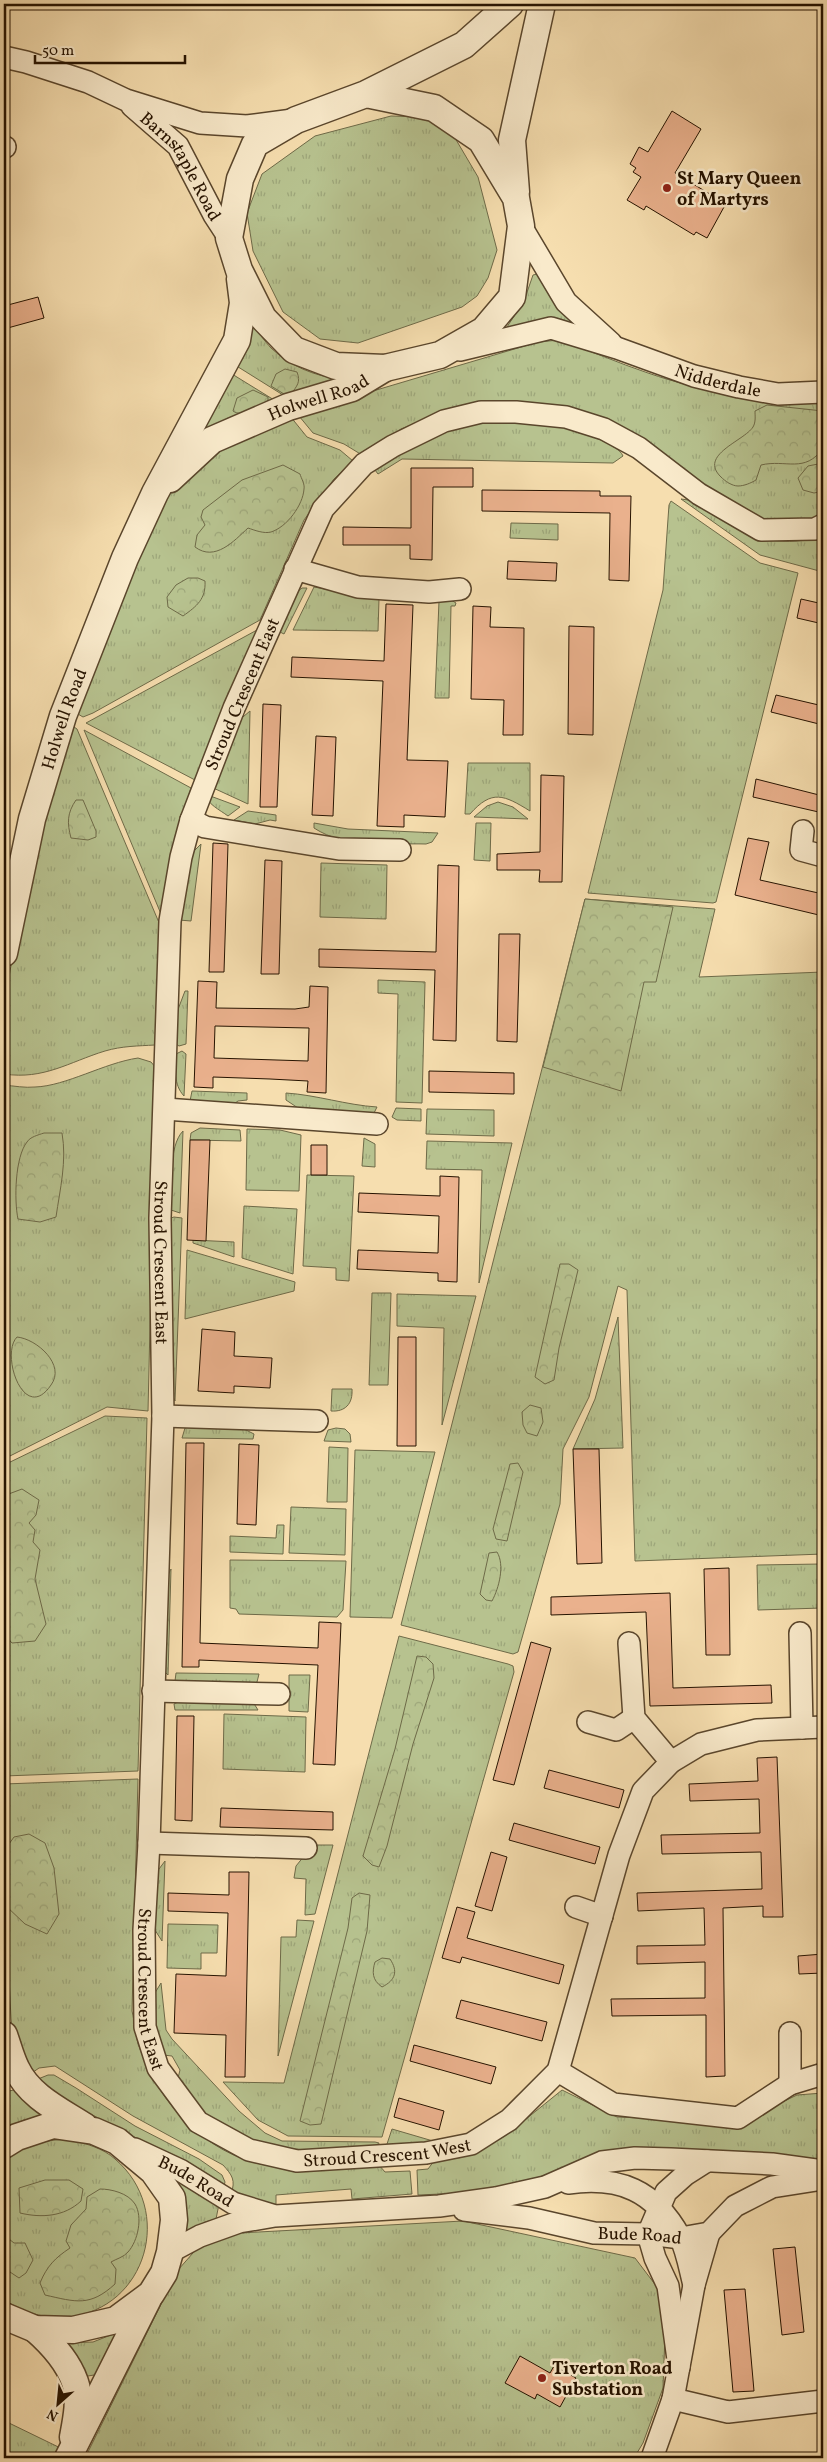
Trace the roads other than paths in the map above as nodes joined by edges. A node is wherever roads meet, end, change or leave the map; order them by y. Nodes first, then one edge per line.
1 (510, 4) edge
2 (542, 4) edge
3 (4, 57) edge
4 (366, 94) junction
5 (126, 100) junction
6 (296, 120) junction
7 (516, 198) junction
8 (521, 226) junction
9 (229, 238) junction
10 (239, 270) junction
11 (617, 348) junction
12 (440, 355) junction
13 (385, 368) junction
14 (823, 392) edge
15 (154, 493) junction
16 (823, 525) edge
17 (295, 569) junction
18 (460, 590) dead end
19 (191, 820) junction
20 (803, 831) dead end
21 (400, 850) dead end
22 (823, 856) edge
23 (4, 953) edge
24 (165, 1109) junction
25 (376, 1124) dead end
26 (162, 1416) junction
27 (317, 1421) dead end
28 (800, 1633) dead end
29 (629, 1644) dead end
30 (153, 1691) junction
31 (279, 1694) dead end
32 (634, 1718) junction
33 (588, 1722) dead end
34 (813, 1727) edge
35 (671, 1762) junction
36 (149, 1843) junction
37 (306, 1848) dead end
38 (576, 1907) dead end
39 (602, 1916) junction
40 (790, 2033) dead end
41 (4, 2035) edge
42 (558, 2072) junction
43 (823, 2074) edge
44 (790, 2084) junction
45 (198, 2122) joint
46 (106, 2136) junction
47 (4, 2146) edge
48 (707, 2161) junction
49 (823, 2171) edge
50 (823, 2179) edge
51 (545, 2187) junction
52 (439, 2206) junction
53 (658, 2206) junction
54 (275, 2216) junction
55 (594, 2233) junction
56 (709, 2233) junction
57 (648, 2234) junction
58 (680, 2238) junction
59 (170, 2252) junction
60 (655, 2258) junction
61 (694, 2285) junction
62 (151, 2294) junction
63 (4, 2316) edge
64 (35, 2329) junction
65 (679, 2368) junction
66 (673, 2399) junction
67 (823, 2401) edge
68 (69, 2455) edge
69 (652, 2458) edge

1 - 4 street
2 - 7 street
3 - 5 street, Barnstaple Road
4 - 6 street
4 - 7 street
5 - 6 street, Barnstaple Road
5 - 9 street, Barnstaple Road
6 - 9 street
7 - 8 street
8 - 11 street, Nidderdale
8 - 12 street
9 - 10 street
10 - 13 street
10 - 15 street, Holwell Road
11 - 12 street, Nidderdale
11 - 14 street, Nidderdale
12 - 13 street
13 - 15 street, Holwell Road
15 - 23 street, Holwell Road
16 - 17 street, Stroud Crescent East
17 - 18 street
17 - 19 street, Stroud Crescent East
19 - 21 street
19 - 24 street, Stroud Crescent East
20 - 22 street
24 - 25 street
24 - 26 street, Stroud Crescent East
26 - 27 street
26 - 30 street, Stroud Crescent East
28 - 34 street, Stroud Crescent West
29 - 32 street
30 - 31 street
30 - 36 street, Stroud Crescent East
32 - 33 street
32 - 35 street
34 - 35 street, Stroud Crescent West
35 - 39 street, Stroud Crescent West
36 - 37 street
36 - 45 street, Stroud Crescent East
38 - 39 street
39 - 42 street, Stroud Crescent West
40 - 44 street
41 - 46 street
42 - 44 street
42 - 45 street, Stroud Crescent West
43 - 44 street
46 - 47 street
46 - 54 street, Bude Road
46 - 59 street
48 - 49 street, Bude Road
48 - 51 street, Bude Road
48 - 53 street
50 - 56 street
51 - 52 street, Bude Road
51 - 53 street
52 - 54 street, Bude Road
52 - 55 street, Bude Road
53 - 57 street
53 - 58 street
54 - 59 street, Bude Road
55 - 57 street, Bude Road
55 - 60 street
56 - 58 street, Bude Road
56 - 61 street
57 - 58 street, Bude Road
57 - 60 street
58 - 61 street
59 - 62 street
60 - 65 street
61 - 65 street
62 - 64 street
62 - 68 street
63 - 64 street
64 - 68 street
65 - 66 street
66 - 67 street
66 - 69 street

